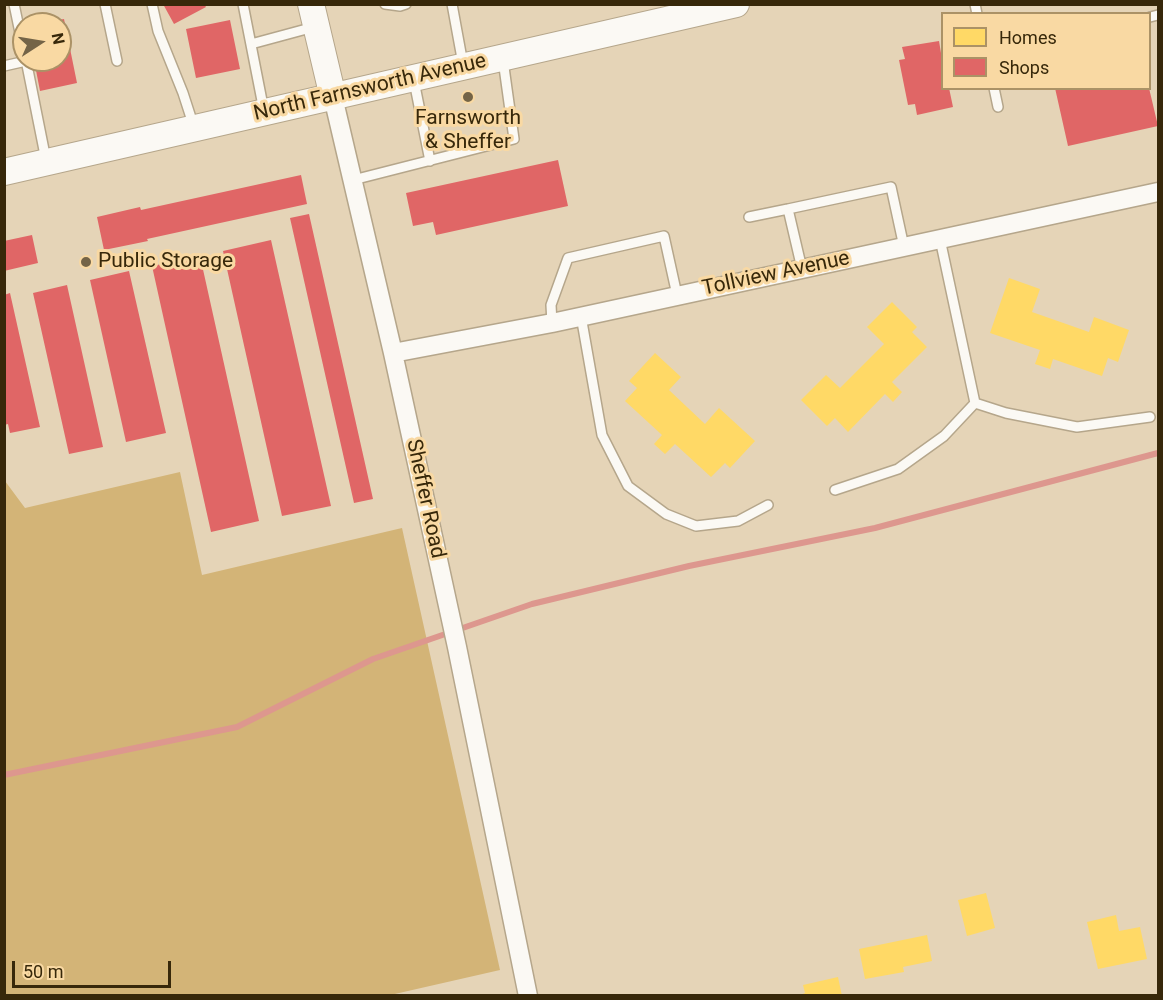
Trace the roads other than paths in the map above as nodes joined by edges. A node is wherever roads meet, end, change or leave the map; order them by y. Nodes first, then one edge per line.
1 (105, 4) edge
2 (152, 4) edge
3 (243, 4) edge
4 (385, 4) edge
5 (406, 4) edge
6 (452, 4) edge
7 (736, 4) edge
8 (687, 10) edge
9 (314, 15) edge
10 (251, 44) junction
11 (503, 57) junction
12 (117, 61) dead end
13 (464, 66) junction
14 (28, 72) edge
15 (413, 77) junction
16 (994, 90) edge
17 (333, 97) junction
18 (998, 107) dead end
19 (264, 112) junction
20 (194, 128) junction
21 (430, 161) junction
22 (47, 163) junction
23 (4, 172) edge
24 (353, 180) junction
25 (1158, 192) edge
26 (788, 209) junction
27 (749, 217) dead end
28 (940, 239) junction
29 (904, 247) junction
30 (802, 269) junction
31 (677, 296) junction
32 (581, 316) junction
33 (552, 322) junction
34 (393, 353) junction
35 (975, 403) junction
36 (1150, 417) dead end
37 (835, 490) dead end
38 (768, 505) dead end
39 (528, 996) edge

1 - 12 lane
2 - 20 lane
3 - 10 lane
4 - 5 lane
6 - 13 lane
7 - 8 main road, North Farnsworth Avenue
8 - 11 main road, North Farnsworth Avenue
9 - 10 lane
9 - 17 main road, Sheffer Road
10 - 19 lane
11 - 13 main road, North Farnsworth Avenue
11 - 21 lane
13 - 15 main road, North Farnsworth Avenue
14 - 22 lane
15 - 17 main road, North Farnsworth Avenue
15 - 21 lane
16 - 18 lane
17 - 19 main road, North Farnsworth Avenue
17 - 24 street, Sheffer Road
19 - 20 main road, North Farnsworth Avenue
20 - 22 main road, North Farnsworth Avenue
21 - 24 lane
22 - 23 main road, North Farnsworth Avenue
24 - 34 street, Sheffer Road
25 - 28 street, Tollview Avenue
26 - 27 lane
26 - 29 lane
26 - 30 lane
28 - 29 street, Tollview Avenue
28 - 35 lane
29 - 30 street, Tollview Avenue
30 - 31 street, Tollview Avenue
31 - 32 street, Tollview Avenue
31 - 33 lane
32 - 33 street, Tollview Avenue
32 - 38 lane
33 - 34 street, Tollview Avenue
34 - 39 street, Sheffer Road
35 - 36 lane
35 - 37 lane

